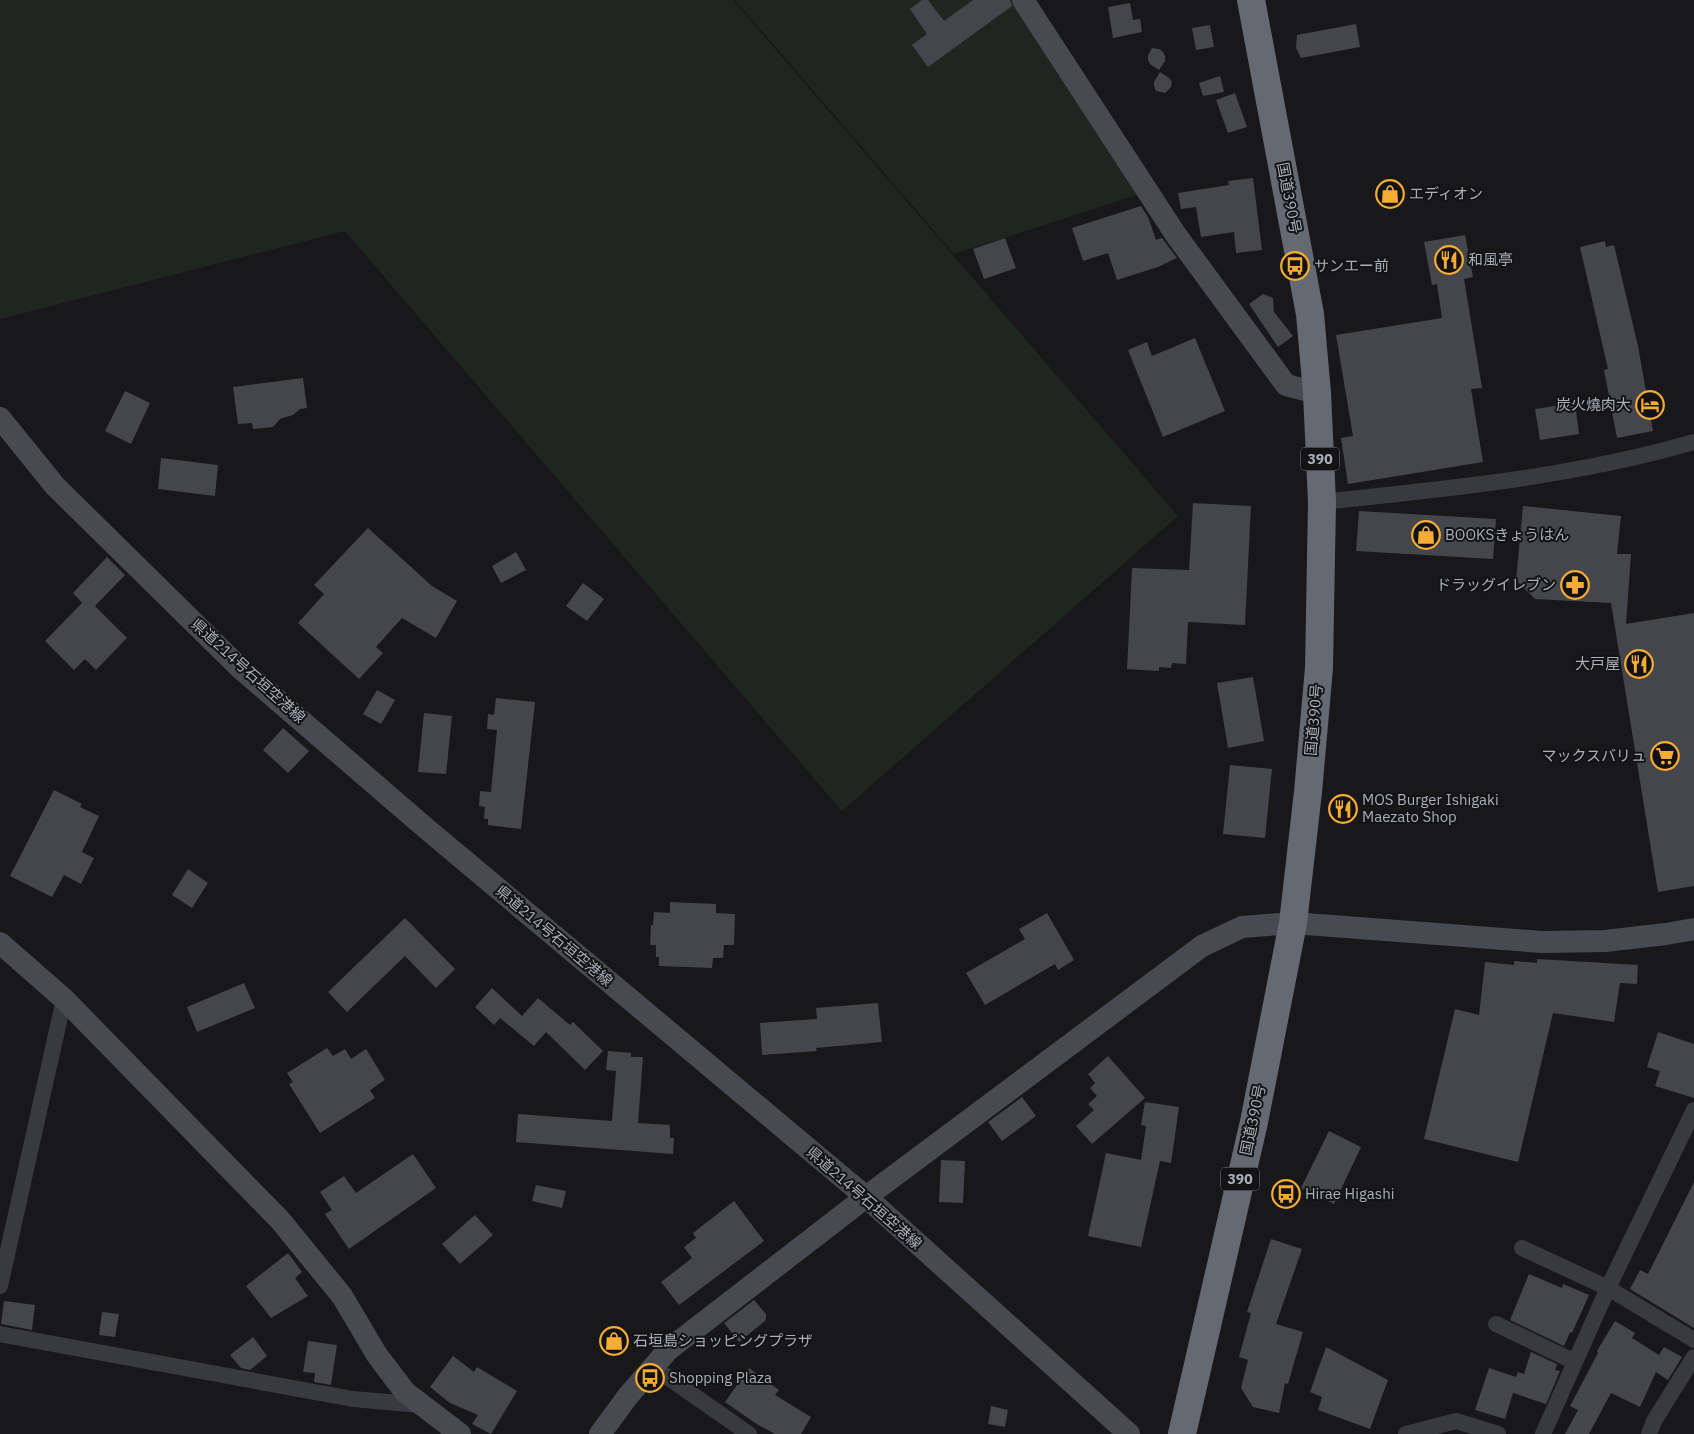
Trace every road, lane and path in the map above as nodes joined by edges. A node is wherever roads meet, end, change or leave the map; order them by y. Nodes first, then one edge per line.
1 (1024, 0) edge
2 (1251, 0) edge
3 (1317, 393) junction
4 (0, 418) edge
5 (1694, 442) edge
6 (1322, 502) junction
7 (1293, 923) junction
8 (1694, 929) edge
9 (0, 943) edge
10 (64, 999) junction
11 (1694, 1110) edge
12 (866, 1197) junction
13 (1522, 1248) dead end
14 (0, 1286) edge
15 (1608, 1288) junction
16 (1496, 1324) dead end
17 (0, 1334) edge
18 (1694, 1340) edge
19 (1694, 1357) edge
20 (1575, 1362) junction
21 (653, 1367) junction
22 (422, 1405) junction
23 (460, 1434) edge
24 (600, 1434) edge
25 (749, 1434) edge
26 (1129, 1434) edge
27 (1182, 1434) edge
28 (1406, 1434) edge
29 (1498, 1434) edge
30 (1543, 1434) edge
31 (1649, 1434) edge

1 - 3 street
2 - 3 highway, 国道390号 / 390
3 - 6 highway, 国道390号 / 390
4 - 12 street, 県道214号石垣空港線
5 - 6 street
6 - 7 highway, 国道390号 / 390
7 - 8 street
7 - 12 street
7 - 27 highway, 国道390号 / 390
9 - 10 street
10 - 14 street
10 - 22 street
11 - 15 street
12 - 21 street
12 - 26 street, 県道214号石垣空港線
13 - 15 street
15 - 18 street
15 - 20 street
16 - 20 street
17 - 22 street
19 - 31 street
20 - 30 street
21 - 24 street
21 - 25 street
22 - 23 street
28 - 29 street

